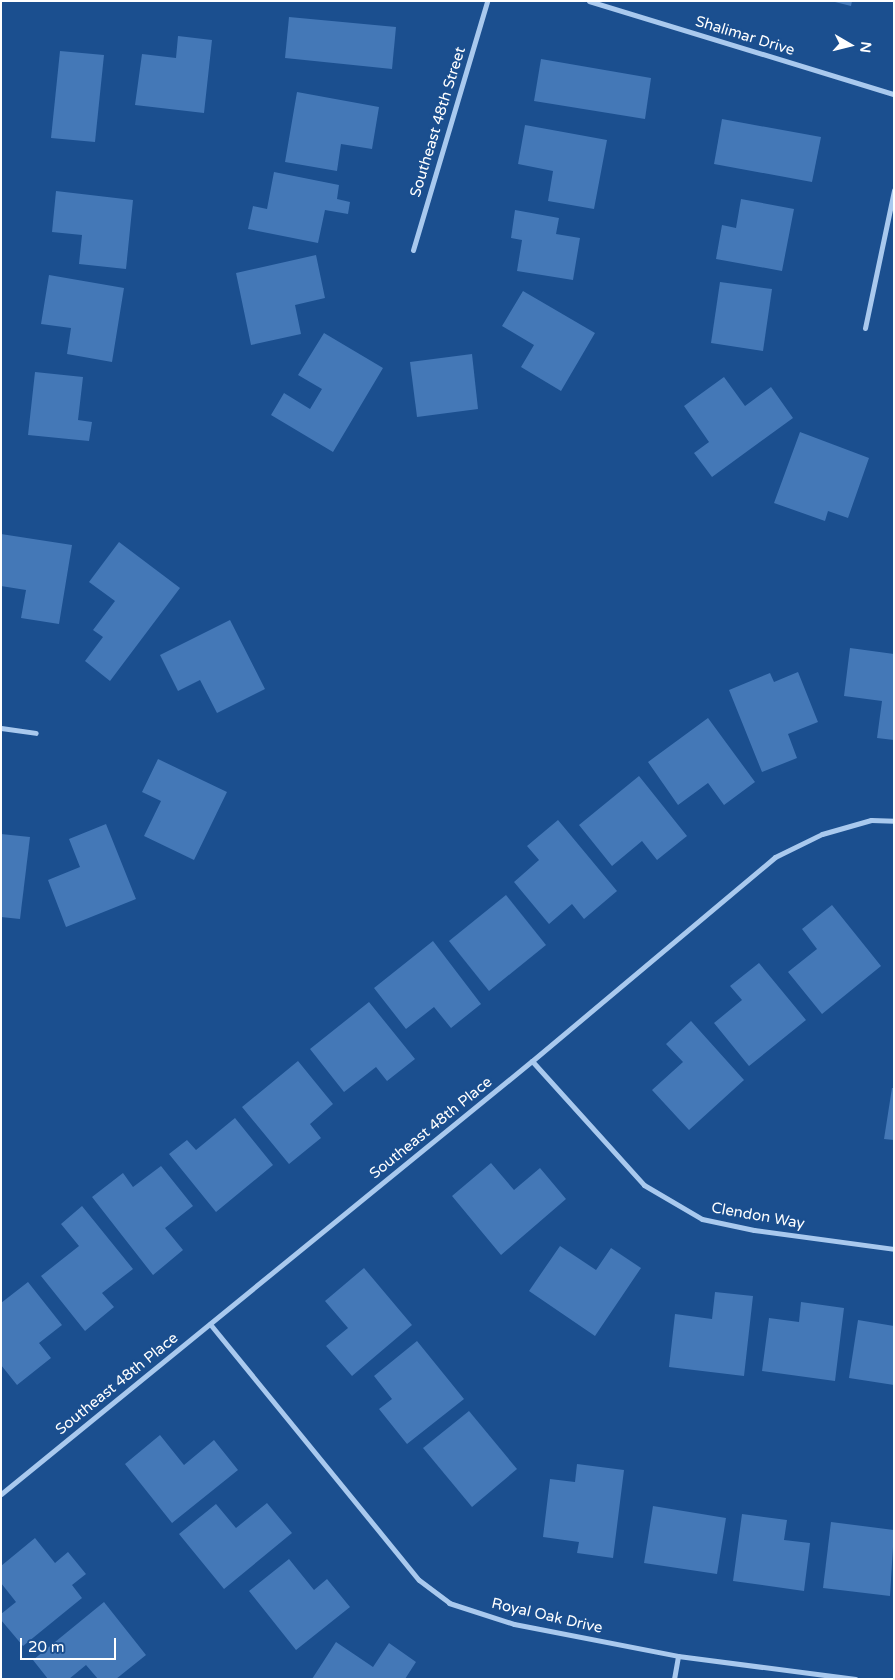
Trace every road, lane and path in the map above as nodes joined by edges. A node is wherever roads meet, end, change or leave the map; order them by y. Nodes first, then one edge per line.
1 (487, 1) edge
2 (589, 1) edge
3 (894, 94) edge
4 (894, 190) edge
5 (413, 250) dead end
6 (865, 328) dead end
7 (1, 728) edge
8 (36, 733) dead end
9 (894, 821) edge
10 (532, 1061) junction
11 (894, 1249) edge
12 (210, 1324) junction
13 (1, 1494) edge
14 (678, 1656) junction
15 (674, 1679) edge
16 (856, 1679) edge

1 - 5 street, Southeast 48th Street
2 - 3 street, Shalimar Drive
4 - 6 street
7 - 8 street
9 - 10 street, Southeast 48th Place
10 - 11 street, Clendon Way
10 - 12 street, Southeast 48th Place
12 - 13 street, Southeast 48th Place
12 - 14 street, Royal Oak Drive
14 - 15 street
14 - 16 street, Royal Oak Drive

